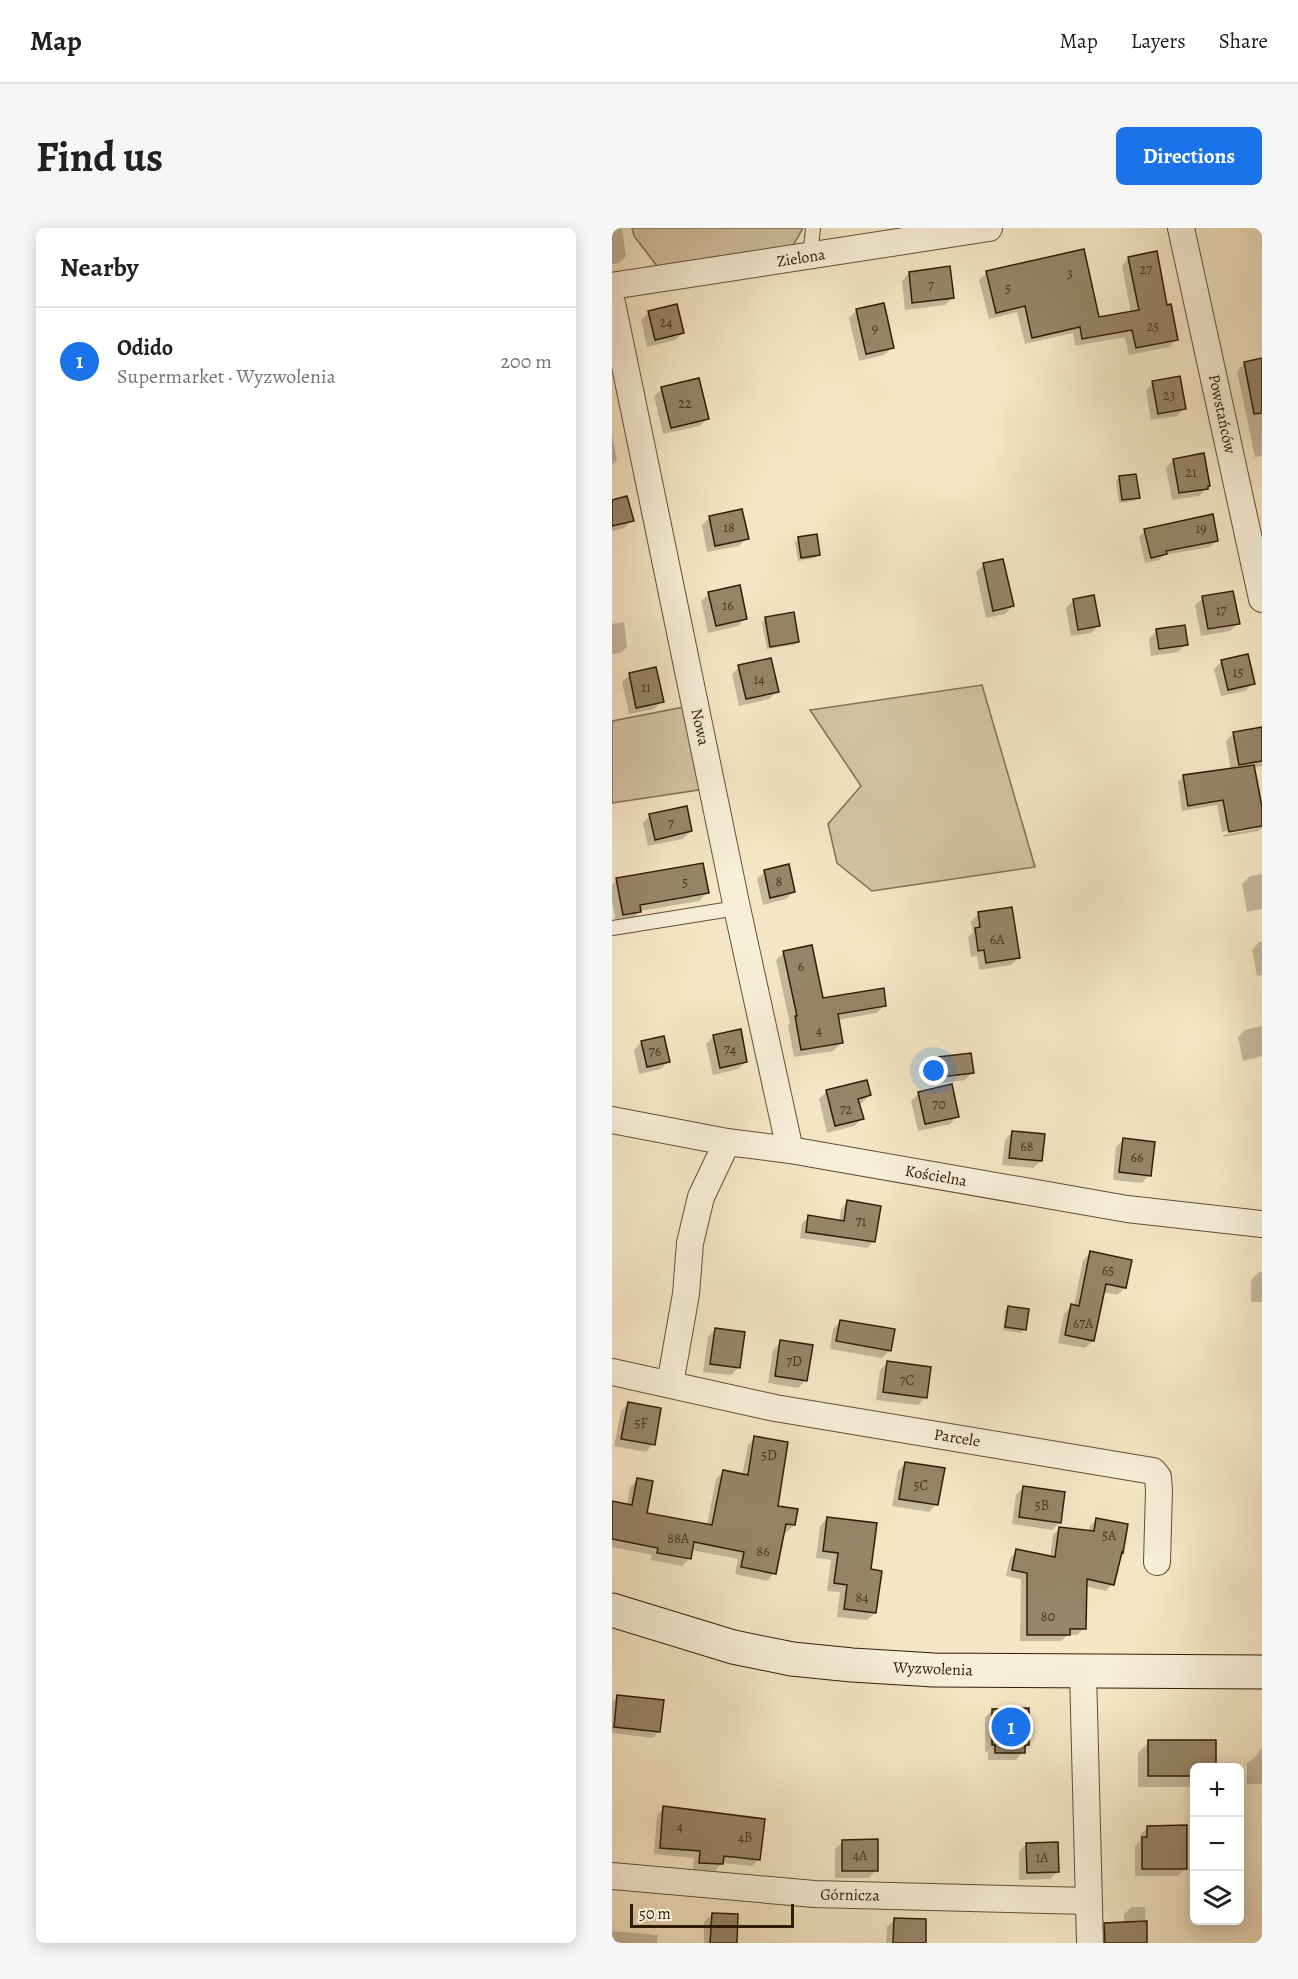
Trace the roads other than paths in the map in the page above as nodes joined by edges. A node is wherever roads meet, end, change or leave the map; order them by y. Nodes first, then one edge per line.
1 (813, 228) edge
2 (989, 228) edge
3 (1181, 228) edge
4 (810, 256) junction
5 (612, 286) edge
6 (612, 303) edge
7 (1262, 599) edge
8 (737, 908) junction
9 (612, 928) edge
10 (612, 1120) edge
11 (727, 1142) junction
12 (790, 1150) junction
13 (1262, 1224) edge
14 (612, 1372) edge
15 (670, 1384) junction
16 (1157, 1562) dead end
17 (612, 1610) edge
18 (1083, 1672) junction
19 (1262, 1672) edge
20 (612, 1876) edge
21 (1089, 1901) junction
22 (1090, 1943) edge

1 - 4 lane
2 - 4 street, Zielona
3 - 7 street, Powstańców
4 - 5 street, Zielona
6 - 8 street, Nowa
8 - 9 lane
8 - 12 street, Nowa
10 - 11 street, Kościelna
11 - 12 street, Kościelna
11 - 15 street
12 - 13 street, Kościelna
14 - 15 street, Parcele
15 - 16 street, Parcele
17 - 18 main road, Wyzwolenia
18 - 19 main road, Wyzwolenia
18 - 21 street
20 - 21 street, Górnicza
21 - 22 street

